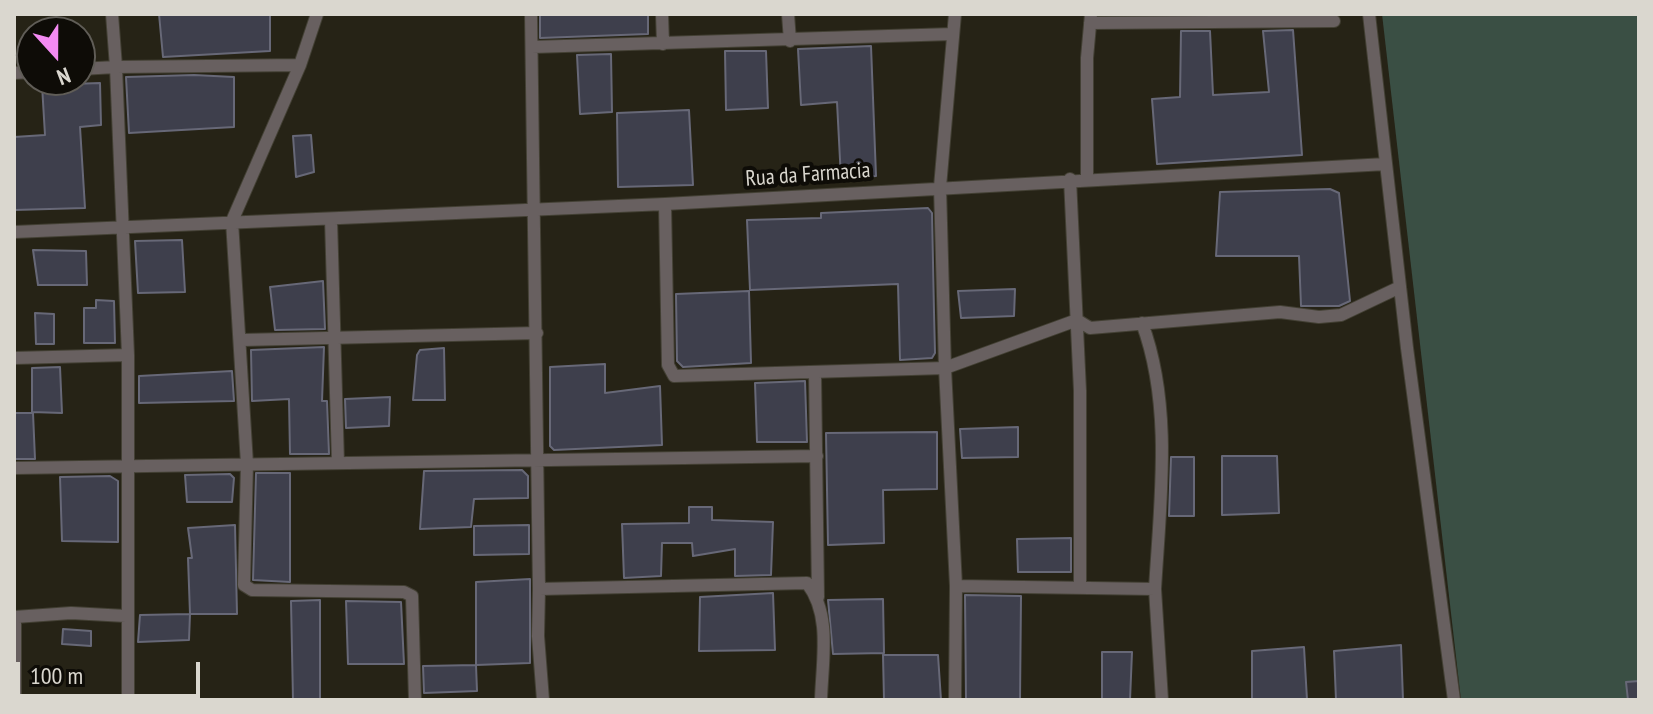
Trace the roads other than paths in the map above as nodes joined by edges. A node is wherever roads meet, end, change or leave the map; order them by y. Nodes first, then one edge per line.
1 (112, 14) edge
2 (317, 14) edge
3 (531, 14) edge
4 (662, 14) edge
5 (788, 14) edge
6 (955, 14) edge
7 (1369, 14) edge
8 (1202, 18) edge
9 (1090, 19) edge
10 (1334, 21) dead end
11 (953, 34) junction
12 (790, 41) junction
13 (663, 44) junction
14 (532, 47) junction
15 (300, 65) junction
16 (116, 67) junction
17 (96, 68) edge
18 (1386, 164) junction
19 (1070, 179) junction
20 (1087, 179) junction
21 (940, 187) junction
22 (665, 204) junction
23 (536, 209) junction
24 (331, 219) junction
25 (232, 221) junction
26 (120, 228) junction
27 (14, 232) edge
28 (1400, 287) junction
29 (1077, 320) junction
30 (1142, 323) junction
31 (537, 333) junction
32 (333, 338) junction
33 (242, 340) junction
34 (128, 355) junction
35 (14, 358) edge
36 (945, 368) junction
37 (815, 373) junction
38 (817, 456) junction
39 (538, 461) junction
40 (338, 463) junction
41 (247, 464) junction
42 (129, 465) junction
43 (14, 468) edge
44 (956, 586) junction
45 (1080, 586) junction
46 (539, 589) junction
47 (1155, 589) junction
48 (818, 597) junction
49 (15, 616) edge
50 (126, 616) junction
51 (15, 700) edge
52 (128, 700) edge
53 (415, 700) edge
54 (543, 700) edge
55 (821, 700) edge
56 (955, 700) edge
57 (1162, 700) edge
58 (1454, 700) edge

1 - 16 street
2 - 15 street
3 - 14 street
4 - 13 street
5 - 12 street
6 - 11 street
7 - 18 street
8 - 9 street
8 - 10 street
9 - 20 street
11 - 12 street
11 - 21 street
12 - 13 street
13 - 14 street
14 - 23 street
15 - 16 street
15 - 25 street
16 - 17 street
16 - 26 street
18 - 20 street, Rua da Farmacia
18 - 28 street
19 - 20 street, Rua da Farmacia
19 - 21 street, Rua da Farmacia
19 - 29 street
21 - 22 street, Rua da Farmacia
21 - 36 street
22 - 23 street, Rua da Farmacia
22 - 37 street
23 - 24 street, Rua da Farmacia
23 - 31 street
24 - 25 street, Rua da Farmacia
24 - 32 street
25 - 26 street, Rua da Farmacia
25 - 33 street
26 - 27 street
26 - 34 street
28 - 30 street
28 - 58 street
29 - 30 street
29 - 36 street
29 - 45 street
30 - 47 street
31 - 32 street
31 - 39 street
32 - 33 street
32 - 40 street
33 - 41 street
34 - 35 street
34 - 42 street
36 - 37 street
36 - 44 street
37 - 38 street
38 - 39 street
38 - 48 street
39 - 40 street
39 - 46 street
40 - 41 street
41 - 42 street
41 - 53 street
42 - 43 street
42 - 50 street
44 - 45 street
44 - 56 street
45 - 47 street
46 - 48 street
46 - 54 street
47 - 57 street
48 - 55 street
49 - 50 street
49 - 51 street
50 - 52 street

